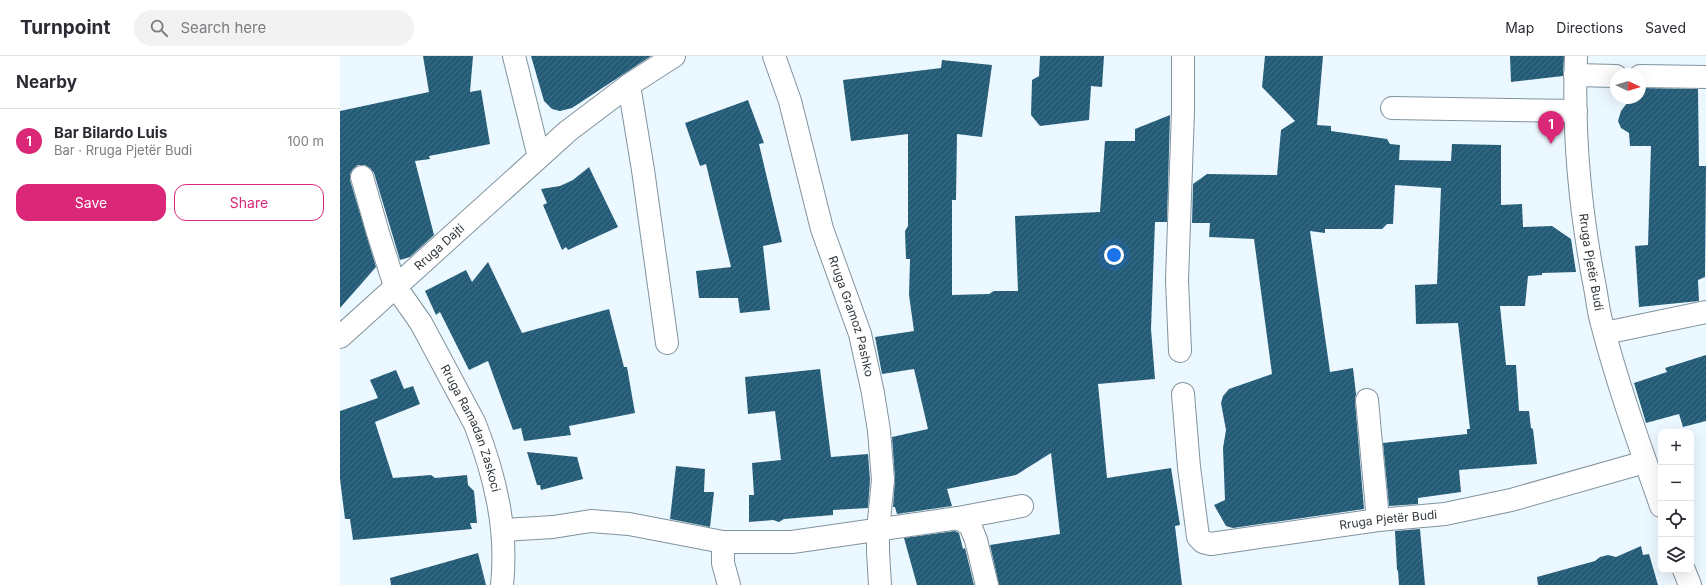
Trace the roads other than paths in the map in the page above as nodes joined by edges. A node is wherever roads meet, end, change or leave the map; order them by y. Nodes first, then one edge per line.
1 (514, 56) edge
2 (674, 56) edge
3 (774, 56) edge
4 (1183, 56) edge
5 (1576, 65) edge
6 (1610, 74) edge
7 (1646, 76) edge
8 (1706, 77) edge
9 (629, 85) junction
10 (1392, 108) dead end
11 (1576, 111) junction
12 (539, 157) junction
13 (362, 177) dead end
14 (395, 286) junction
15 (1706, 312) edge
16 (1605, 333) junction
17 (340, 337) edge
18 (667, 343) dead end
19 (1180, 351) dead end
20 (1183, 394) dead end
21 (1367, 400) dead end
22 (1645, 462) junction
23 (1659, 501) edge
24 (1022, 506) dead end
25 (958, 518) junction
26 (1378, 520) junction
27 (503, 530) junction
28 (878, 530) junction
29 (723, 542) junction
30 (1685, 573) edge
31 (502, 585) edge
32 (729, 585) edge
33 (880, 585) edge
34 (987, 585) edge
35 (1690, 585) edge

1 - 12 street
2 - 9 street, Rruga Dajti
3 - 28 street, Rruga Gramoz Pashko
4 - 19 street
5 - 6 street
5 - 11 street, Rruga Pjetër Budi
7 - 8 street
9 - 12 street, Rruga Dajti
9 - 18 street
10 - 11 street
11 - 16 street, Rruga Pjetër Budi
12 - 14 street, Rruga Dajti
13 - 14 street, Rruga Ramadan Zaskoci
14 - 17 street, Rruga Dajti
14 - 27 street, Rruga Ramadan Zaskoci
15 - 16 street
16 - 22 street, Rruga Pjetër Budi
20 - 26 street, Rruga Pjetër Budi
21 - 26 street
22 - 23 street, Rruga Pjetër Budi
22 - 26 street, Rruga Pjetër Budi
24 - 25 street
25 - 28 street
25 - 34 street
27 - 29 street
27 - 31 street, Rruga Ramadan Zaskoci
28 - 29 street
28 - 33 street, Rruga Gramoz Pashko
29 - 32 street
30 - 35 street

